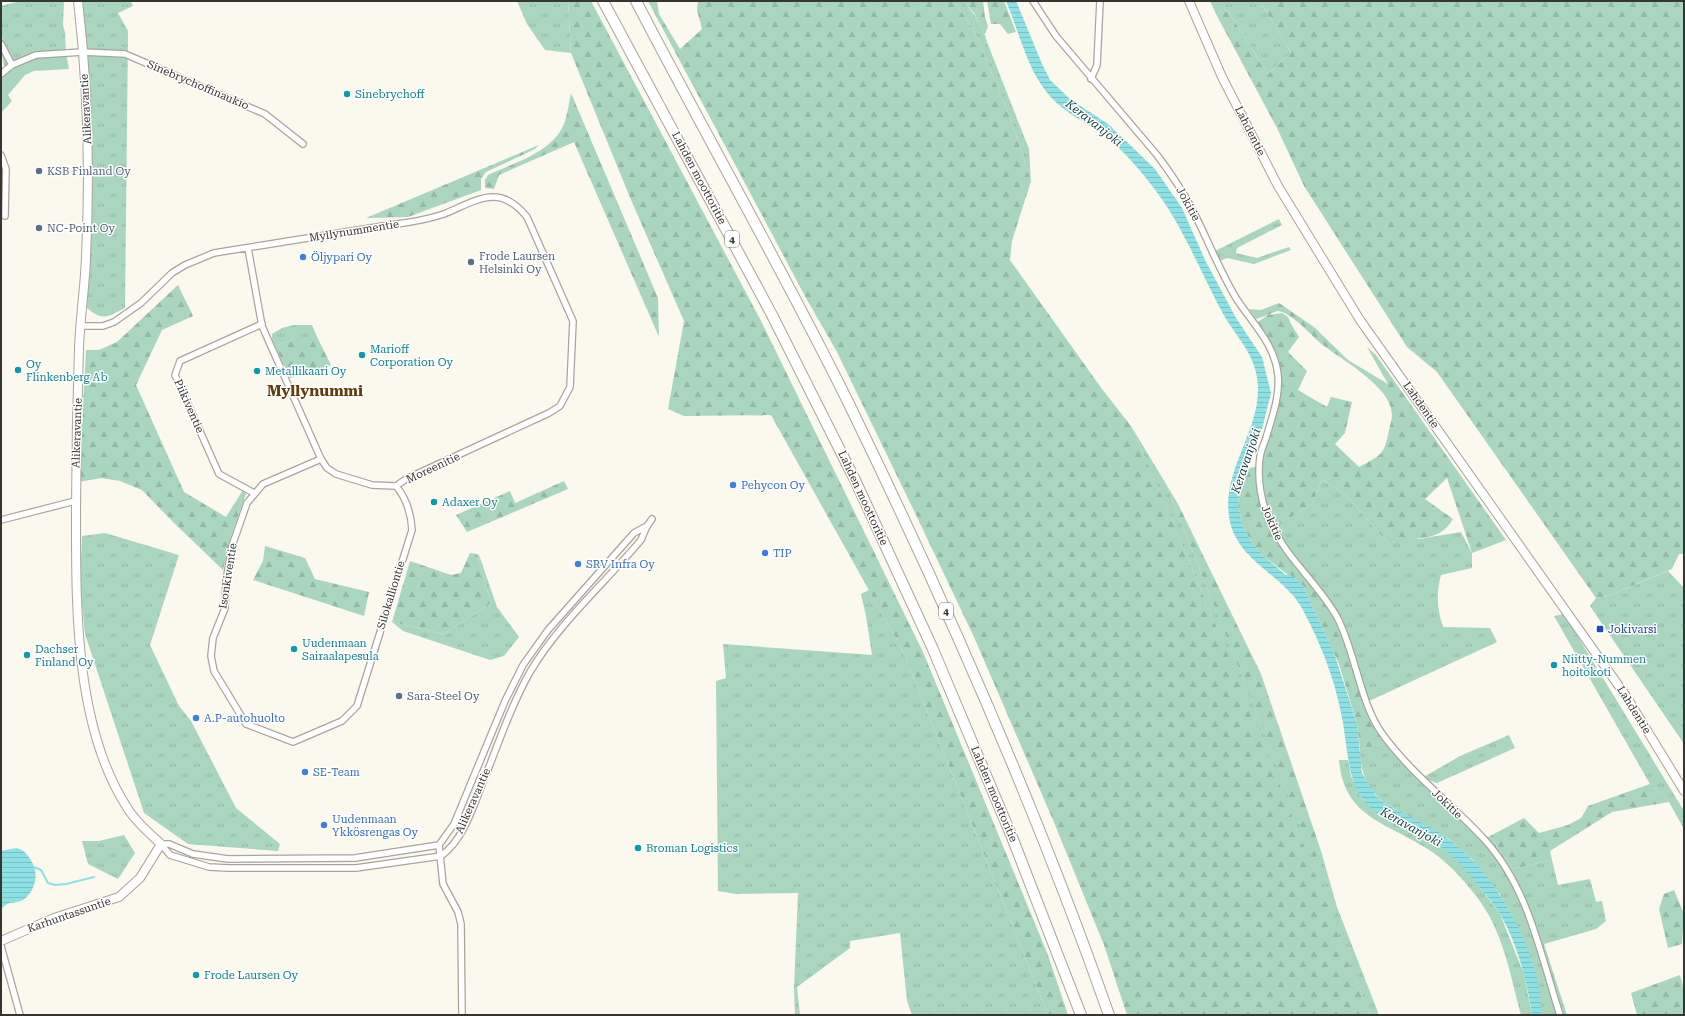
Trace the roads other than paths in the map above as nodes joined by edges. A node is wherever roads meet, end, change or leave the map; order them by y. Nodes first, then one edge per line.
1 (78, 1) edge
2 (603, 1) edge
3 (636, 1) edge
4 (1033, 1) edge
5 (1100, 1) edge
6 (1189, 1) edge
7 (1, 44) edge
8 (83, 52) junction
9 (12, 65) junction
10 (1, 74) edge
11 (1091, 79) junction
12 (303, 144) dead end
13 (1, 155) edge
14 (5, 216) dead end
15 (248, 248) junction
16 (573, 321) joint
17 (262, 324) junction
18 (80, 326) junction
19 (321, 459) junction
20 (396, 486) junction
21 (254, 492) junction
22 (75, 501) junction
23 (652, 519) dead end
24 (1, 520) edge
25 (647, 526) junction
26 (356, 706) joint
27 (1684, 792) edge
28 (160, 844) junction
29 (439, 845) junction
30 (441, 856) junction
31 (1, 941) edge
32 (1, 946) edge
33 (20, 1015) edge
34 (462, 1015) edge
35 (1081, 1015) edge
36 (1110, 1015) edge
37 (1560, 1015) edge

1 - 8 street, Alikeravantie
2 - 35 highway, Lahden moottoritie / 4
3 - 36 highway, 4
4 - 11 street, Jokitie
5 - 11 street
6 - 27 street, Lahdentie
7 - 9 street
8 - 9 street, Sinebrychoffinaukio
8 - 12 street, Sinebrychoffinaukio
8 - 18 street, Alikeravantie
9 - 10 street, Sinebrychoffinaukio
11 - 37 street, Jokitie
13 - 14 street
15 - 16 street, Myllynummentie
15 - 17 street, Moreenitie
15 - 18 street, Myllynummentie
16 - 20 street, Moreenitie
17 - 19 street, Moreenitie
17 - 21 street, Piikiventie
18 - 22 street, Alikeravantie
19 - 20 street, Moreenitie
19 - 21 street, Isonkiventie
20 - 26 street, Silokalliontie
21 - 26 street, Isonkiventie
22 - 24 street
22 - 28 street, Alikeravantie
23 - 25 street, Alikeravantie
25 - 29 street, Alikeravantie
25 - 30 street, Alikeravantie
28 - 29 street
28 - 30 street, Alikeravantie
28 - 31 street, Karhuntassuntie
29 - 30 street
30 - 34 street
32 - 33 street

